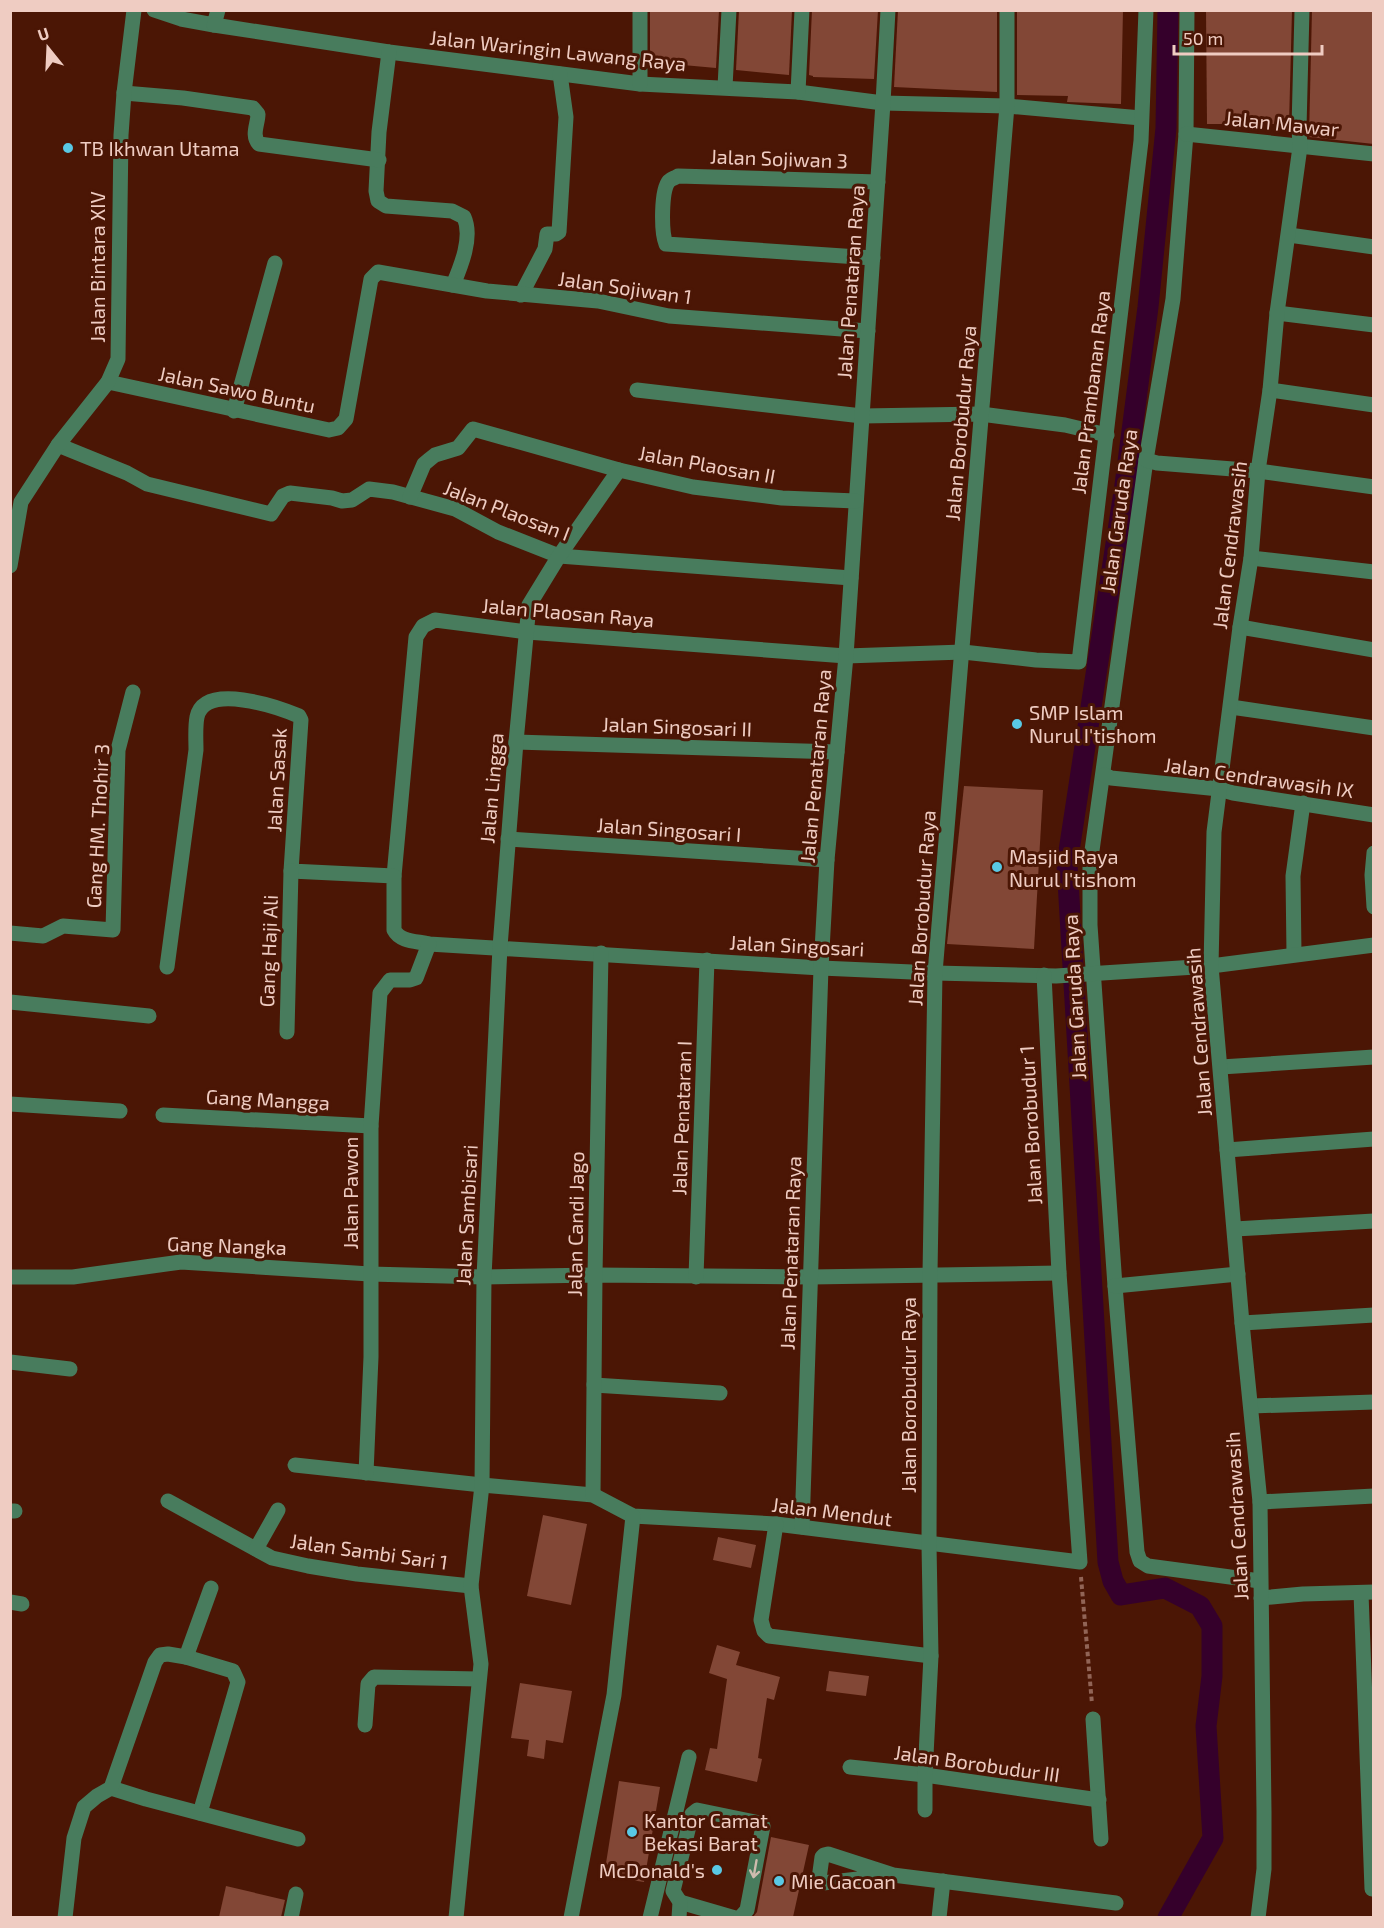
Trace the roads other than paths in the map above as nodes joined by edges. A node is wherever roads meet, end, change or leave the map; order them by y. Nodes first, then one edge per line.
1 (134, 10) edge
2 (154, 10) edge
3 (640, 10) edge
4 (729, 10) edge
5 (802, 10) edge
6 (888, 10) edge
7 (1007, 10) edge
8 (1146, 10) edge
9 (1187, 10) edge
10 (1302, 10) edge
11 (216, 18) edge
12 (389, 52) junction
13 (560, 74) junction
14 (640, 84) junction
15 (725, 87) junction
16 (798, 92) junction
17 (124, 93) junction
18 (884, 103) junction
19 (1007, 106) junction
20 (1142, 118) junction
21 (1186, 134) junction
22 (1300, 147) junction
23 (1374, 154) edge
24 (379, 160) junction
25 (878, 182) junction
26 (1289, 235) junction
27 (1374, 247) edge
28 (873, 258) junction
29 (275, 263) dead end
30 (378, 273) joint
31 (453, 285) junction
32 (521, 296) junction
33 (1277, 313) junction
34 (1374, 326) edge
35 (868, 331) junction
36 (108, 382) junction
37 (637, 390) dead end
38 (1270, 390) junction
39 (1374, 405) edge
40 (234, 411) junction
41 (981, 414) junction
42 (862, 416) junction
43 (1107, 435) junction
44 (58, 445) junction
45 (1146, 460) junction
46 (619, 470) junction
47 (1258, 471) junction
48 (1374, 487) edge
49 (410, 497) junction
50 (16, 501) edge
51 (856, 501) junction
52 (559, 556) junction
53 (1251, 558) junction
54 (10, 566) edge
55 (1374, 572) edge
56 (851, 578) junction
57 (1240, 627) junction
58 (527, 632) junction
59 (1374, 650) edge
60 (963, 652) junction
61 (846, 656) junction
62 (133, 692) dead end
63 (1231, 707) junction
64 (1374, 728) edge
65 (516, 742) junction
66 (837, 752) junction
67 (1104, 775) junction
68 (1219, 789) junction
69 (1303, 803) junction
70 (1374, 815) edge
71 (508, 839) junction
72 (1374, 853) edge
73 (827, 860) junction
74 (291, 872) junction
75 (394, 876) junction
76 (1374, 907) edge
77 (10, 933) edge
78 (429, 944) junction
79 (1374, 945) edge
80 (500, 947) junction
81 (601, 953) junction
82 (1294, 954) junction
83 (707, 960) junction
84 (1212, 966) junction
85 (167, 967) dead end
86 (821, 968) junction
87 (935, 974) junction
88 (1086, 975) junction
89 (1050, 976) junction
90 (10, 1002) edge
91 (148, 1016) dead end
92 (287, 1032) dead end
93 (1374, 1057) edge
94 (1221, 1067) junction
95 (10, 1104) edge
96 (120, 1111) dead end
97 (163, 1115) dead end
98 (371, 1126) junction
99 (1374, 1139) edge
100 (1227, 1150) junction
101 (1374, 1221) edge
102 (1235, 1229) junction
103 (1059, 1273) junction
104 (370, 1274) junction
105 (930, 1274) junction
106 (1238, 1274) junction
107 (595, 1275) junction
108 (10, 1277) edge
109 (484, 1277) junction
110 (696, 1277) junction
111 (811, 1277) junction
112 (1114, 1286) junction
113 (1374, 1315) edge
114 (1242, 1323) junction
115 (10, 1362) edge
116 (70, 1369) dead end
117 (594, 1385) junction
118 (720, 1393) dead end
119 (1374, 1402) edge
120 (1251, 1406) junction
121 (295, 1465) dead end
122 (366, 1473) junction
123 (482, 1485) junction
124 (593, 1495) junction
125 (1374, 1496) edge
126 (168, 1501) dead end
127 (1260, 1502) junction
128 (278, 1510) dead end
129 (633, 1516) junction
130 (776, 1524) junction
131 (802, 1527) junction
132 (929, 1545) junction
133 (256, 1549) junction
134 (1260, 1581) junction
135 (471, 1586) junction
136 (211, 1588) dead end
137 (1367, 1592) edge
138 (1262, 1598) junction
139 (931, 1656) junction
140 (186, 1658) junction
141 (479, 1679) junction
142 (1093, 1719) road end
143 (365, 1725) dead end
144 (689, 1758) dead end
145 (850, 1767) dead end
146 (925, 1775) junction
147 (111, 1788) junction
148 (1099, 1800) junction
149 (925, 1810) dead end
150 (200, 1813) junction
151 (298, 1839) dead end
152 (1101, 1839) dead end
153 (893, 1875) dead end
154 (943, 1881) junction
155 (1372, 1888) edge
156 (296, 1894) dead end
157 (1116, 1903) dead end
158 (680, 1910) edge
159 (65, 1917) edge
160 (291, 1917) edge
161 (456, 1917) edge
162 (571, 1917) edge
163 (650, 1917) edge
164 (735, 1917) edge
165 (740, 1917) edge
166 (939, 1917) edge
167 (1258, 1917) edge

1 - 17 street, Jalan Bintara XIV
2 - 11 street
3 - 14 street
4 - 15 street
5 - 16 street
6 - 18 street, Jalan Penataran Raya
7 - 19 street, Jalan Borobudur Raya
8 - 20 street, Jalan Prambanan Raya
9 - 21 street, Jalan Garuda Raya
10 - 22 street, Jalan Cendrawasih
11 - 12 street, Jalan Waringin Lawang Raya
12 - 13 street, Jalan Waringin Lawang Raya
12 - 24 street
13 - 14 street, Jalan Waringin Lawang Raya
13 - 32 street
14 - 15 street, Jalan Waringin Lawang Raya
15 - 16 street, Jalan Waringin Lawang Raya
16 - 18 street, Jalan Waringin Lawang Raya
17 - 24 street
17 - 36 street, Jalan Bintara XIV
18 - 19 street, Jalan Waringin Lawang Raya
18 - 25 street, Jalan Penataran Raya
19 - 20 street, Jalan Waringin Lawang Raya
19 - 41 street, Jalan Borobudur Raya
20 - 43 street, Jalan Prambanan Raya
21 - 22 street, Jalan Mawar
21 - 45 street, Jalan Garuda Raya
22 - 23 street, Jalan Mawar
22 - 26 street, Jalan Cendrawasih
24 - 31 street
25 - 28 street, Jalan Penataran Raya
25 - 28 street, Jalan Sojiwan 3
26 - 27 street
26 - 33 street, Jalan Cendrawasih
28 - 35 street, Jalan Penataran Raya
29 - 40 street
30 - 31 street, Jalan Sojiwan 1
30 - 40 street, Jalan Sawo Buntu
31 - 32 street, Jalan Sojiwan 1
32 - 35 street, Jalan Sojiwan 1
33 - 34 street
33 - 38 street, Jalan Cendrawasih
35 - 42 street, Jalan Penataran Raya
36 - 40 street, Jalan Sawo Buntu
36 - 44 street, Jalan Bintara XIV
37 - 42 street
38 - 39 street
38 - 47 street, Jalan Cendrawasih
41 - 42 street
41 - 43 street
41 - 60 street, Jalan Borobudur Raya
42 - 51 street, Jalan Penataran Raya
43 - 60 street, Jalan Prambanan Raya
44 - 49 street, Jalan Plaosan I
44 - 50 street, Jalan Bintara XIV
45 - 47 street
45 - 67 street, Jalan Garuda Raya
46 - 49 street
46 - 51 street, Jalan Plaosan II
46 - 52 street, Jalan Plaosan II
47 - 48 street
47 - 53 street, Jalan Cendrawasih
49 - 52 street, Jalan Plaosan I
50 - 54 street, Jalan Bintara XIV
51 - 56 street, Jalan Penataran Raya
52 - 56 street, Jalan Plaosan I
52 - 58 street, Jalan Plaosan II
53 - 55 street
53 - 57 street, Jalan Cendrawasih
56 - 61 street, Jalan Penataran Raya
57 - 59 street
57 - 63 street, Jalan Cendrawasih
58 - 61 street, Jalan Plaosan Raya
58 - 65 street, Jalan Lingga
58 - 75 street, Jalan Plaosan Raya
60 - 61 street, Jalan Plaosan Raya
60 - 87 street, Jalan Borobudur Raya
61 - 66 street, Jalan Penataran Raya
62 - 77 street, Gang HM. Thohir 3
63 - 64 street
63 - 68 street, Jalan Cendrawasih
65 - 66 street, Jalan Singosari II
65 - 71 street, Jalan Lingga
66 - 73 street, Jalan Penataran Raya
67 - 68 street, Jalan Cendrawasih IX
67 - 88 street, Jalan Garuda Raya
68 - 69 street, Jalan Cendrawasih IX
68 - 84 street, Jalan Cendrawasih
69 - 70 street, Jalan Cendrawasih IX
69 - 82 street
71 - 73 street, Jalan Singosari I
71 - 80 street, Jalan Lingga
72 - 76 street
73 - 86 street, Jalan Penataran Raya
74 - 75 street
74 - 85 street, Jalan Sasak
74 - 92 street, Gang Haji Ali
75 - 78 street
78 - 80 street
78 - 98 street, Jalan Pawon
79 - 82 street, Jalan Singosari
80 - 81 street, Jalan Singosari
80 - 109 street, Jalan Sambisari
81 - 83 street, Jalan Singosari
81 - 107 street, Jalan Candi Jago
82 - 84 street, Jalan Singosari
83 - 86 street, Jalan Singosari
83 - 110 street, Jalan Penataran I
84 - 88 street, Jalan Singosari
84 - 94 street, Jalan Cendrawasih
86 - 87 street, Jalan Singosari
86 - 111 street, Jalan Penataran Raya
87 - 89 street, Jalan Singosari
87 - 105 street, Jalan Borobudur Raya
88 - 89 street, Jalan Singosari
88 - 112 street, Jalan Garuda Raya
89 - 103 street, Jalan Borobudur 1
90 - 91 street
93 - 94 street
94 - 100 street, Jalan Cendrawasih
95 - 96 street
97 - 98 street, Gang Mangga
98 - 104 street, Jalan Pawon
99 - 100 street
100 - 102 street, Jalan Cendrawasih
101 - 102 street
102 - 106 street, Jalan Cendrawasih
103 - 105 street, Gang Nangka
103 - 132 street, Jalan Mendut
104 - 108 street, Gang Nangka
104 - 109 street, Gang Nangka
104 - 122 street, Jalan Pawon
105 - 111 street, Gang Nangka
105 - 132 street, Jalan Borobudur Raya
106 - 112 street
106 - 114 street, Jalan Cendrawasih
107 - 109 street, Gang Nangka
107 - 110 street, Gang Nangka
107 - 117 street, Jalan Candi Jago
109 - 123 street, Jalan Sambisari
110 - 111 street, Gang Nangka
111 - 131 street, Jalan Penataran Raya
112 - 134 street, Jalan Garuda Raya
113 - 114 street
114 - 120 street, Jalan Cendrawasih
115 - 116 street
117 - 118 street
117 - 124 street, Jalan Candi Jago
119 - 120 street
120 - 127 street, Jalan Cendrawasih
121 - 122 street, Jalan Mendut
122 - 123 street, Jalan Mendut
123 - 124 street, Jalan Mendut
123 - 135 street, Jalan Sambisari
124 - 129 street, Jalan Mendut
125 - 127 street
126 - 133 street, Jalan Sambi Sari 1
127 - 134 street, Jalan Cendrawasih
128 - 133 street
129 - 130 street, Jalan Mendut
129 - 162 street
130 - 131 street, Jalan Mendut
130 - 139 street
131 - 132 street, Jalan Mendut
132 - 139 street, Jalan Borobudur Raya
133 - 135 street, Jalan Sambi Sari 1
134 - 138 street, Jalan Cendrawasih
135 - 141 street, Jalan Sambisari
136 - 140 street
137 - 138 street
137 - 155 street
138 - 167 street, Jalan Cendrawasih
139 - 146 street, Jalan Borobudur Raya
140 - 147 street
140 - 150 street
141 - 143 street
141 - 161 street, Jalan Sambisari
142 - 148 street
144 - 163 street
145 - 146 street, Jalan Borobudur III
146 - 148 street, Jalan Borobudur III
146 - 149 street, Jalan Borobudur Raya
147 - 150 street
147 - 159 street
148 - 152 street
150 - 151 street
153 - 154 street
154 - 157 street
154 - 166 street
156 - 160 street
158 - 164 street
158 -> 165 street

